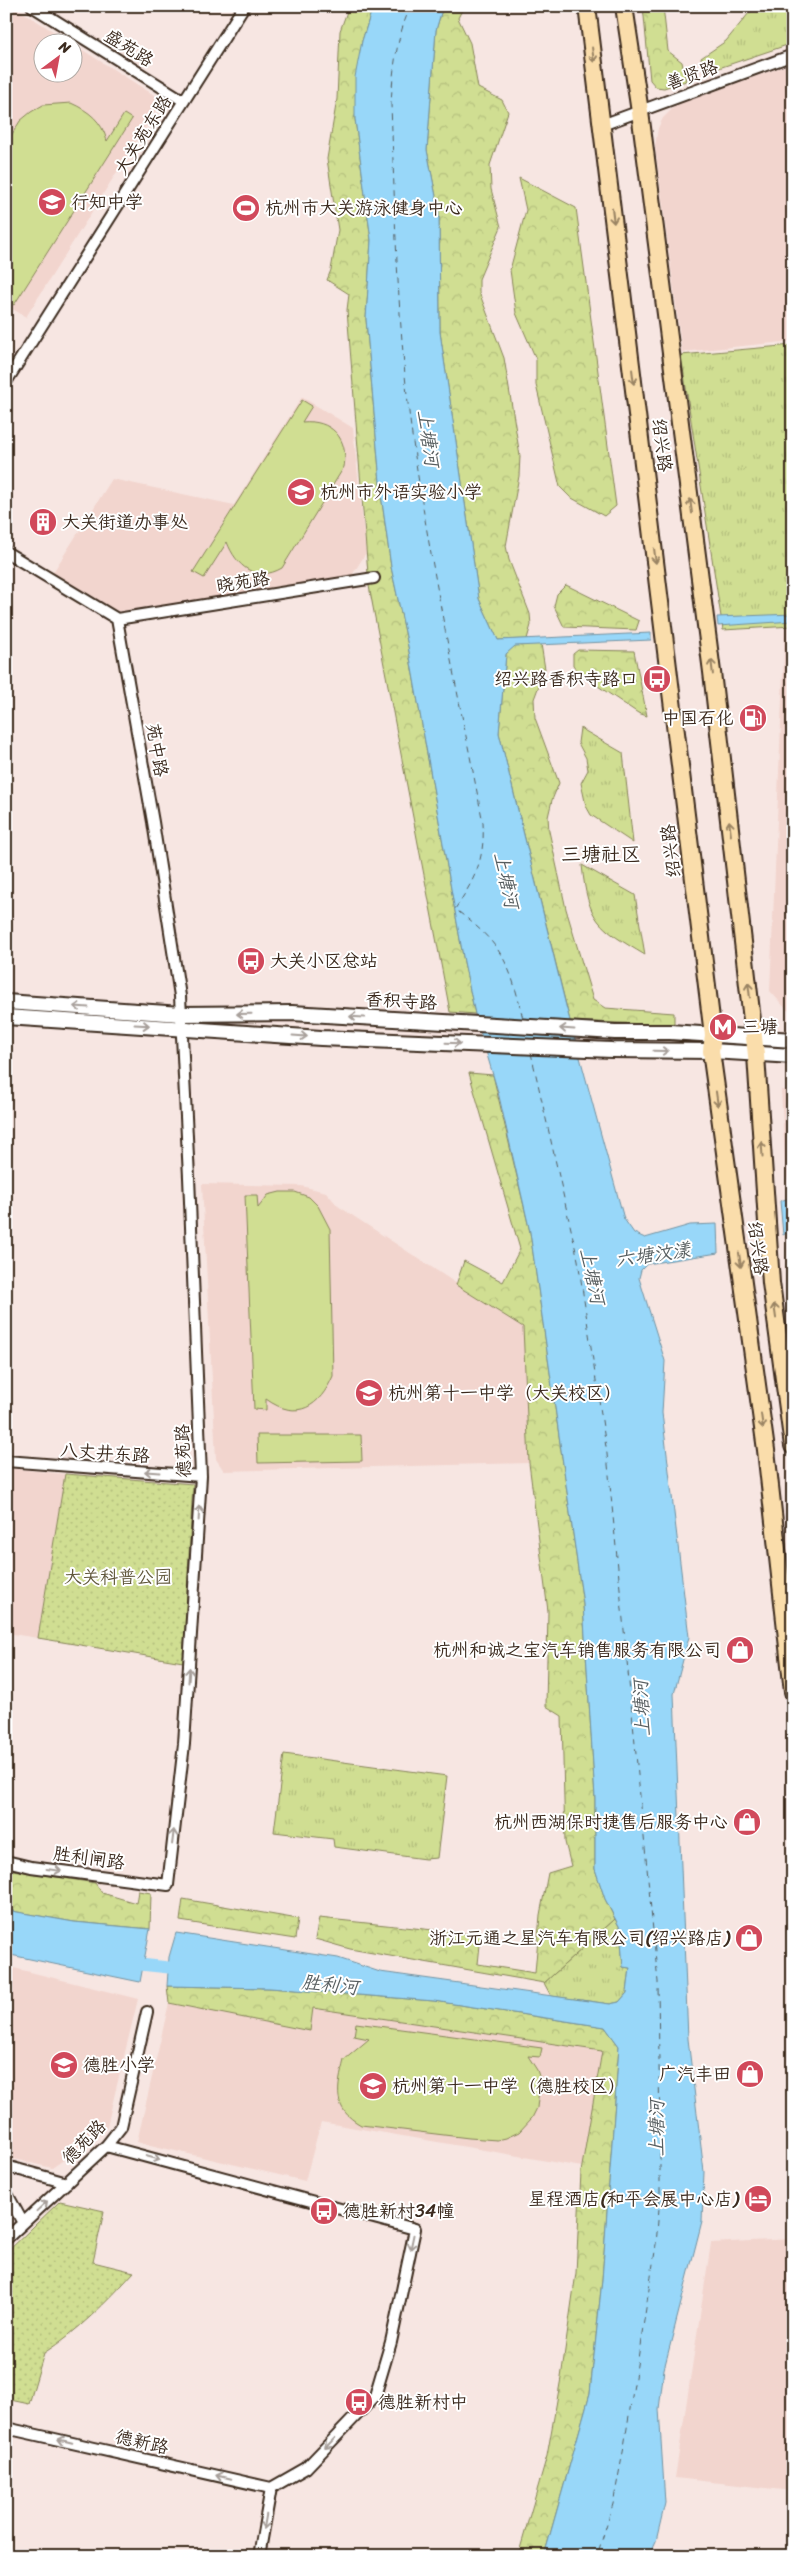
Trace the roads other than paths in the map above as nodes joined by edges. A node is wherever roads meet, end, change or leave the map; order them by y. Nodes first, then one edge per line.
1 (32, 6) edge
2 (244, 6) edge
3 (587, 6) edge
4 (624, 6) edge
5 (793, 55) edge
6 (184, 101) junction
7 (640, 112) junction
8 (602, 125) junction
9 (6, 382) edge
10 (6, 552) edge
11 (374, 578) dead end
12 (117, 619) junction
13 (6, 1002) edge
14 (6, 1017) edge
15 (181, 1021) junction
16 (793, 1040) edge
17 (712, 1043) junction
18 (756, 1046) junction
19 (793, 1056) edge
20 (791, 1418) edge
21 (793, 1446) edge
22 (6, 1461) edge
23 (201, 1476) junction
24 (793, 1692) edge
25 (6, 1861) edge
26 (168, 1885) joint
27 (147, 2012) dead end
28 (106, 2146) junction
29 (6, 2166) edge
30 (67, 2182) junction
31 (6, 2192) edge
32 (23, 2223) junction
33 (6, 2239) edge
34 (6, 2428) edge
35 (271, 2488) junction
36 (258, 2556) edge

1 - 6 street, 盛苑路
2 - 6 street, 大关苑东路
3 -> 8 main road, 绍兴路
4 - 7 main road, 绍兴路
5 - 7 street, 善贤路
6 - 9 street, 大关苑东路
7 - 8 street, 善贤路
18 -> 7 main road, 绍兴路
8 -> 17 main road, 绍兴路
10 - 12 street
11 - 12 street, 晓苑路
12 - 15 street, 苑中路
15 -> 13 main road, 香积寺路
14 -> 15 main road, 香积寺路
15 -> 17 main road, 香积寺路
17 -> 15 main road, 香积寺路
15 - 23 street, 德苑路
16 - 18 main road, 香积寺路
17 - 18 main road, 香积寺路
17 -> 24 main road, 绍兴路
18 - 19 main road, 香积寺路
20 -> 18 main road, 绍兴路
20 - 21 main road, 绍兴路
23 -> 22 street, 八丈井东路
26 -> 23 street, 德苑路
25 -> 26 street, 胜利闸路
27 - 28 street, 德苑路
28 - 30 street, 德苑路
28 -> 35 street
29 - 30 street
32 -> 30 street, 德苑路
31 - 32 street
32 - 33 street, 德苑路
35 -> 34 street, 德新路
35 -> 36 street

